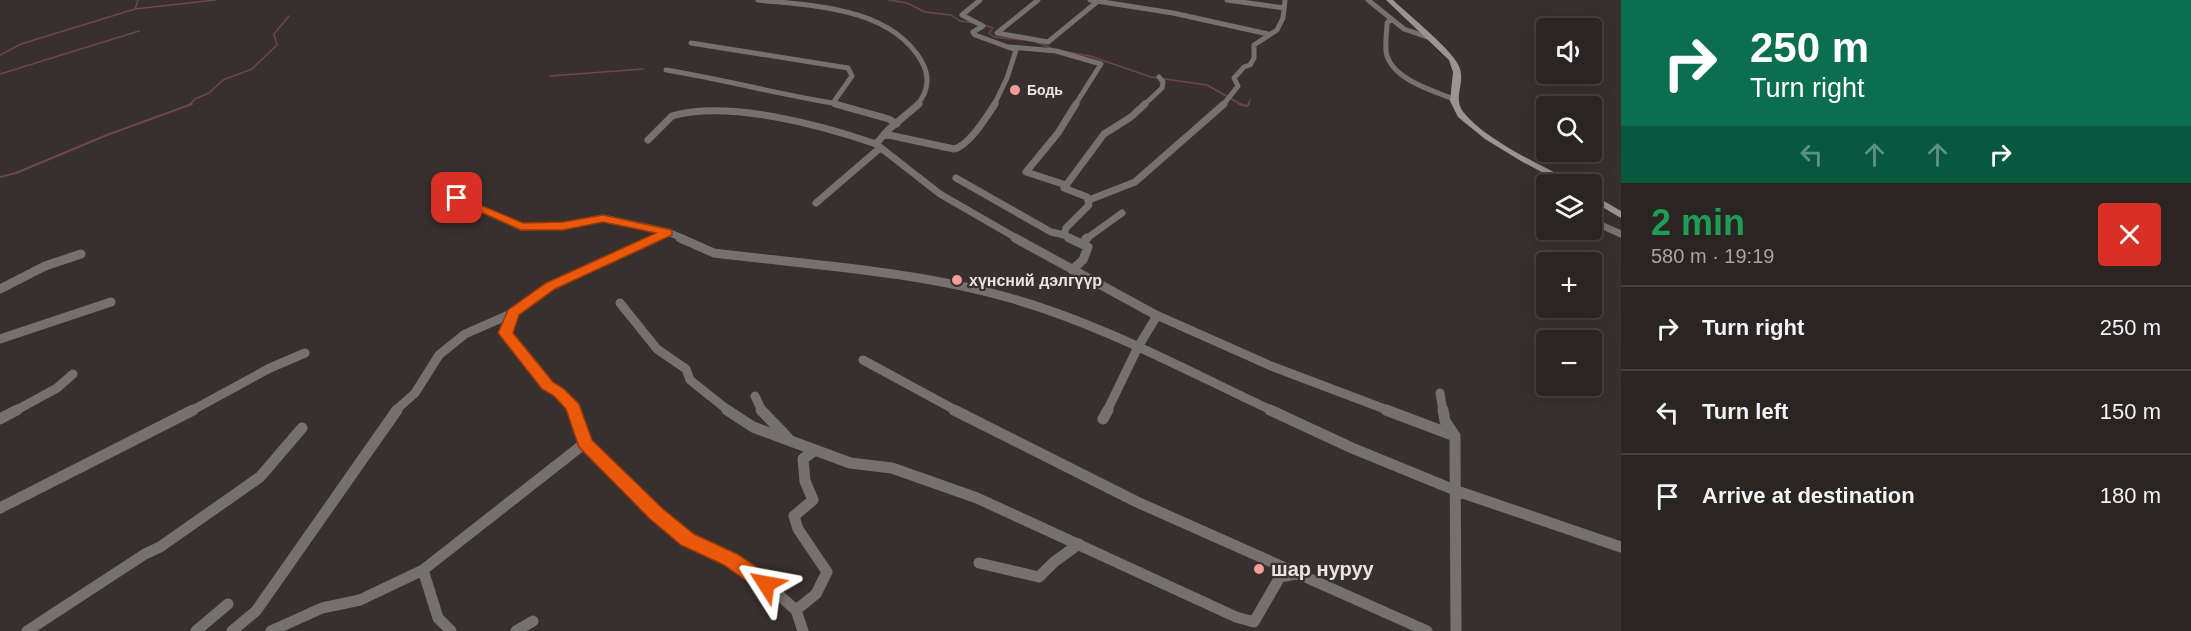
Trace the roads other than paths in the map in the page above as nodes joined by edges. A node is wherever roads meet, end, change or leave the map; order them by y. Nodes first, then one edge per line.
1 (758, 0) edge
2 (980, 0) edge
3 (1038, 0) edge
4 (1090, 0) edge
5 (1227, 0) edge
6 (1285, 0) edge
7 (1368, 0) edge
8 (1389, 0) edge
9 (1098, 1) edge
10 (1284, 8) junction
11 (1390, 20) junction
12 (1268, 34) junction
13 (1430, 38) junction
14 (691, 43) dead end
15 (1010, 47) junction
16 (666, 70) dead end
17 (1159, 76) dead end
18 (1454, 99) junction
19 (833, 103) junction
20 (897, 124) junction
21 (884, 134) junction
22 (648, 140) dead end
23 (878, 146) junction
24 (1547, 174) edge
25 (956, 178) dead end
26 (1066, 185) junction
27 (457, 198) dead end
28 (1089, 200) junction
29 (816, 203) dead end
30 (1602, 203) edge
31 (1122, 213) dead end
32 (1621, 215) edge
33 (1602, 225) edge
34 (668, 232) junction
35 (1621, 234) edge
36 (1064, 235) junction
37 (1082, 244) junction
38 (81, 254) dead end
39 (1072, 270) junction
40 (0, 289) edge
41 (111, 302) dead end
42 (620, 303) dead end
43 (513, 313) junction
44 (1154, 314) junction
45 (0, 339) edge
46 (1138, 347) junction
47 (304, 353) dead end
48 (863, 360) dead end
49 (74, 374) dead end
50 (1440, 393) dead end
51 (755, 396) dead end
52 (0, 419) edge
53 (1103, 419) dead end
54 (302, 428) dead end
55 (1455, 436) junction
56 (585, 443) junction
57 (794, 443) junction
58 (815, 450) junction
59 (1457, 491) junction
60 (0, 508) edge
61 (1079, 544) junction
62 (1621, 547) edge
63 (980, 563) dead end
64 (423, 570) junction
65 (1301, 573) junction
66 (228, 604) dead end
67 (796, 610) junction
68 (533, 621) dead end
69 (27, 631) edge
70 (196, 631) edge
71 (232, 631) edge
72 (272, 631) edge
73 (451, 631) edge
74 (516, 631) edge
75 (803, 631) edge
76 (1427, 631) edge
77 (1456, 631) edge

1 - 20 street
2 - 15 street
3 - 9 street
4 - 9 street
5 - 10 street
6 - 10 street
7 - 11 street
8 - 13 main road
9 - 12 street
10 - 12 street
11 - 13 street
11 - 18 street
12 - 28 street
13 - 18 main road
14 - 19 street
15 - 21 street
15 - 26 street
16 - 19 street
17 - 26 street
18 - 24 main road
19 - 20 street
20 - 21 street
21 - 23 street
22 - 23 street
23 - 29 street
23 - 39 street
25 - 36 street
26 - 28 street
27 - 34 street
28 - 36 street
30 - 32 main road
31 - 37 street
33 - 35 street
34 - 43 street
34 - 46 street
36 - 37 street
37 - 39 street
38 - 40 street
39 - 44 street
41 - 45 street
42 - 57 street
43 - 56 street
43 - 71 street
44 - 46 street
44 - 55 street
46 - 53 street
46 - 59 street
47 - 60 street
48 - 65 street
49 - 52 street
50 - 55 street
51 - 57 street
54 - 69 street
55 - 59 street
56 - 64 street
56 - 67 street
57 - 58 street
58 - 61 street
58 - 67 street
59 - 62 street
59 - 77 street
61 - 63 street
61 - 65 street
64 - 72 street
64 - 73 street
65 - 76 street
66 - 70 street
67 - 75 street
68 - 74 street

